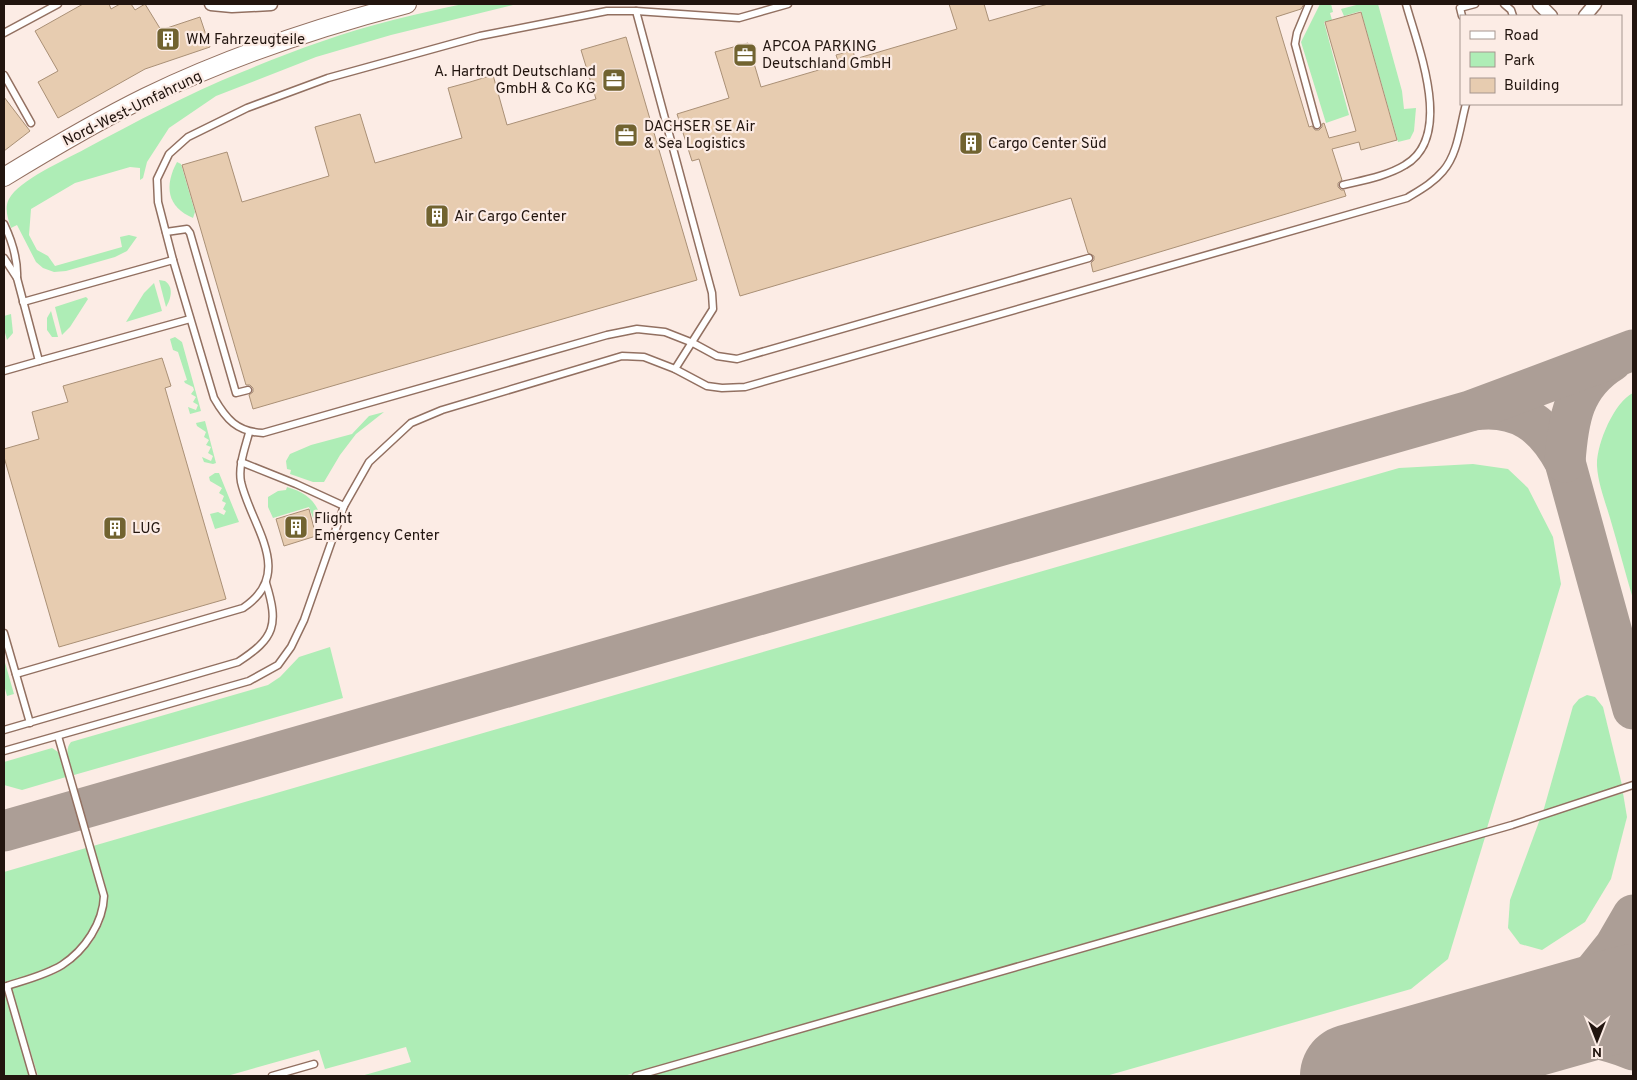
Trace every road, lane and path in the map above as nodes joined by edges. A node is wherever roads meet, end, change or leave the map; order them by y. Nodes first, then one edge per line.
1 (58, 4) edge
2 (211, 4) edge
3 (271, 4) edge
4 (407, 4) edge
5 (788, 4) edge
6 (1308, 4) edge
7 (1406, 4) edge
8 (1475, 4) edge
9 (1504, 4) edge
10 (1539, 4) edge
11 (636, 11) junction
12 (1462, 15) edge
13 (1513, 15) edge
14 (1550, 15) edge
15 (4, 32) edge
16 (4, 75) edge
17 (1466, 105) edge
18 (31, 123) dead end
19 (1317, 125) dead end
20 (4, 177) edge
21 (1343, 186) dead end
22 (4, 224) edge
23 (166, 232) junction
24 (4, 258) edge
25 (1089, 258) dead end
26 (173, 260) junction
27 (17, 278) junction
28 (23, 302) junction
29 (190, 319) junction
30 (693, 343) junction
31 (39, 361) junction
32 (675, 369) junction
33 (4, 371) edge
34 (248, 390) dead end
35 (249, 433) junction
36 (241, 462) junction
37 (344, 506) junction
38 (266, 583) junction
39 (4, 633) edge
40 (16, 674) junction
41 (30, 723) junction
42 (4, 730) edge
43 (58, 736) junction
44 (4, 751) edge
45 (1633, 785) edge
46 (6, 987) edge
47 (314, 1064) dead end
48 (33, 1076) edge
49 (272, 1076) edge
50 (636, 1076) edge

1 - 15 lane
2 - 3 street
4 - 20 main road, Nord-West-Umfahrung
5 - 11 lane
6 - 19 lane
7 - 21 lane
8 - 12 lane
9 - 13 lane
10 - 14 street
11 - 23 lane
11 - 30 lane
16 - 18 lane
17 - 32 lane
22 - 27 lane
23 - 26 lane
23 - 34 lane
24 - 27 lane
25 - 30 lane
26 - 28 lane
26 - 29 lane
27 - 28 lane
28 - 31 lane
29 - 31 lane
29 - 35 lane
30 - 32 lane
30 - 35 lane
31 - 33 lane
32 - 37 lane
35 - 36 lane
36 - 37 lane
36 - 38 lane
37 - 43 lane
38 - 40 lane
38 - 41 lane
39 - 40 lane
40 - 41 lane
41 - 42 lane
43 - 44 lane
43 - 46 lane
45 - 50 lane
46 - 48 lane
47 - 49 lane

